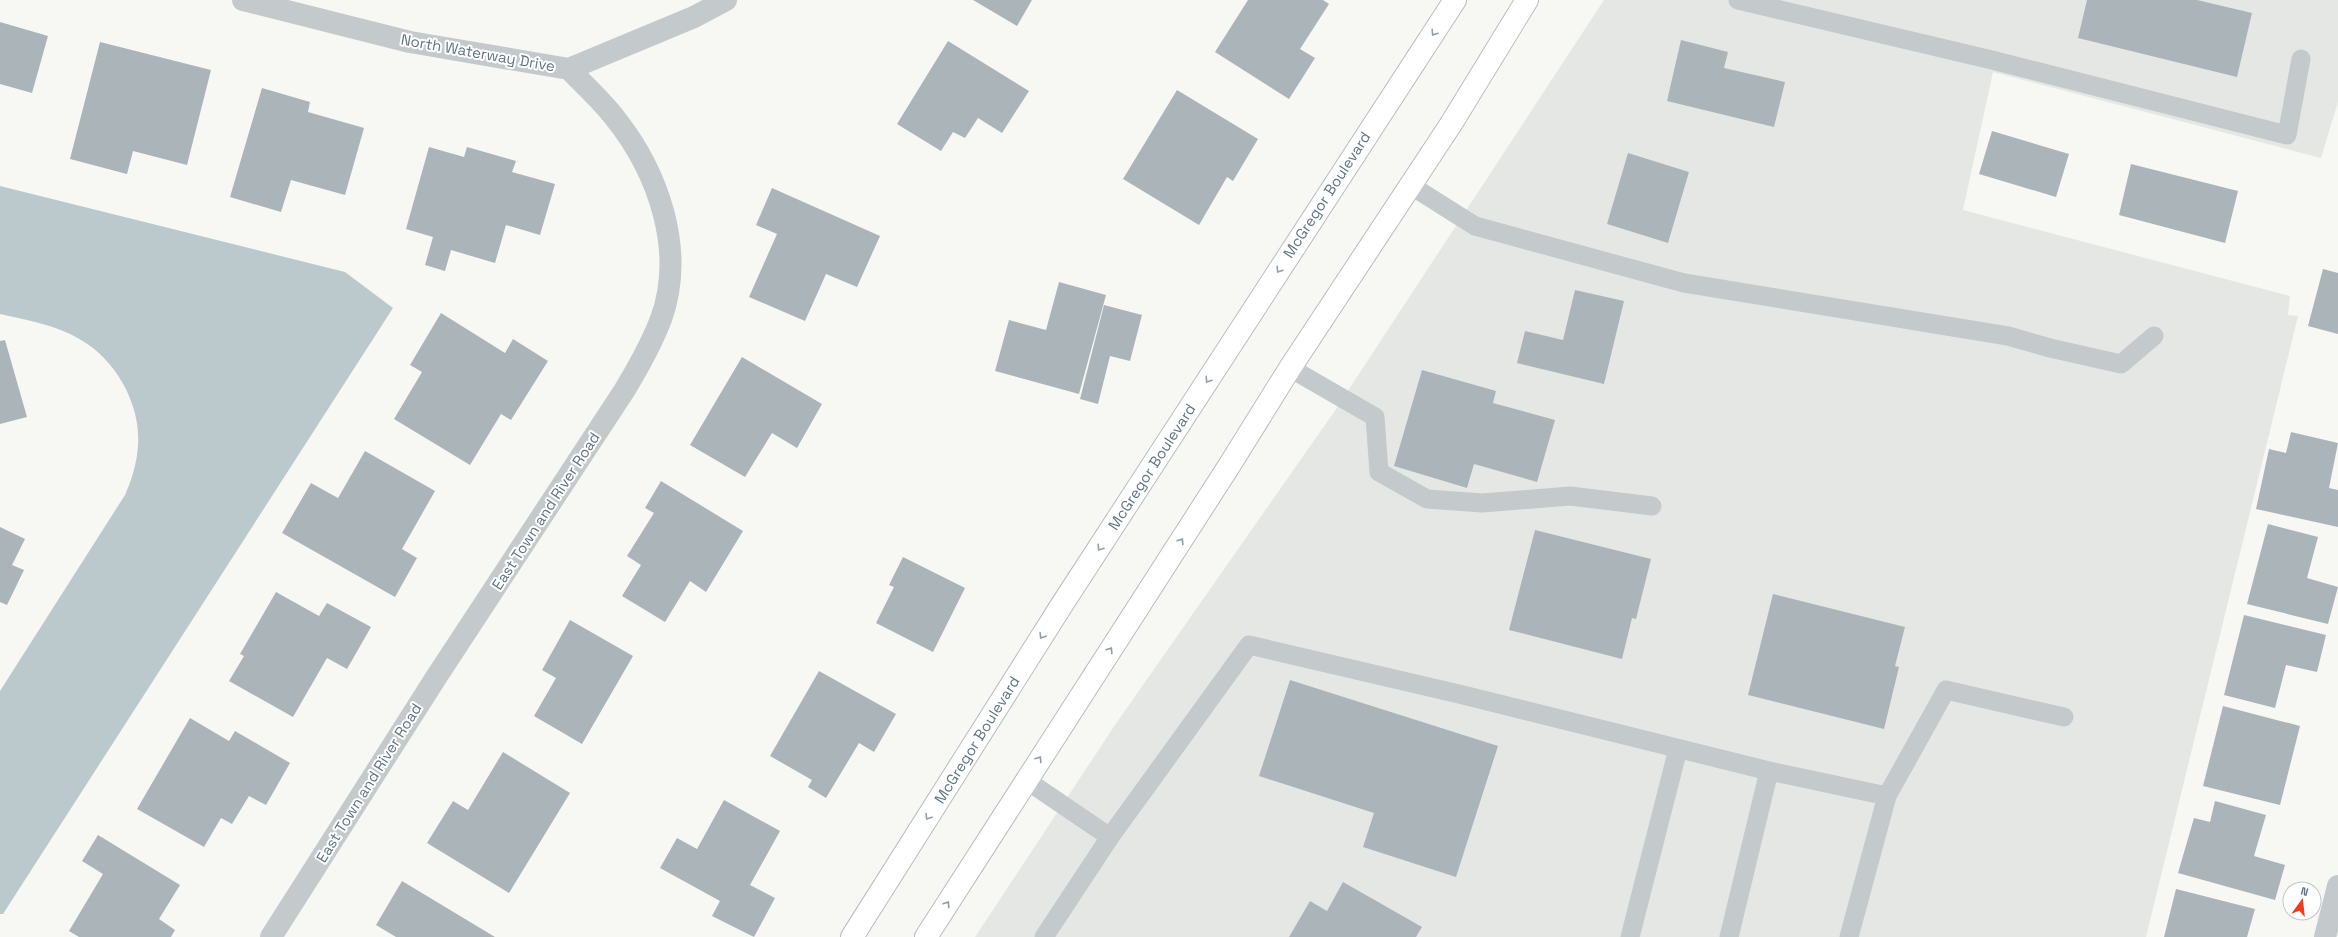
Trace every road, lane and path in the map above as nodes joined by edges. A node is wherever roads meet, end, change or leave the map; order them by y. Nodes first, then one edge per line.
1 (726, 0) edge
2 (1455, 0) edge
3 (1527, 0) edge
4 (1738, 0) edge
5 (249, 1) edge
6 (2301, 59) dead end
7 (569, 70) junction
8 (1410, 185) junction
9 (2154, 336) dead end
10 (1290, 368) junction
11 (1652, 506) dead end
12 (2064, 716) dead end
13 (1678, 749) junction
14 (1769, 771) junction
15 (1026, 780) junction
16 (1887, 796) junction
17 (1110, 837) junction
18 (2338, 886) edge
19 (271, 937) edge
20 (852, 937) edge
21 (926, 937) edge
22 (1044, 937) edge
23 (1630, 937) edge
24 (1729, 937) edge
25 (1849, 937) edge
26 (2325, 937) edge

1 - 7 street, North Waterway Drive
2 -> 20 main road, McGregor Boulevard
3 - 8 main road
4 - 6 lane
5 - 7 street, North Waterway Drive
7 - 19 street, East Town and River Road
8 - 9 lane
8 - 10 main road
10 - 11 lane
15 -> 10 main road
12 - 16 lane
13 - 14 lane
13 - 17 lane
13 - 23 lane
14 - 16 lane
14 - 24 lane
15 - 17 lane
21 -> 15 main road
16 - 25 lane
17 - 22 lane
18 - 26 street

